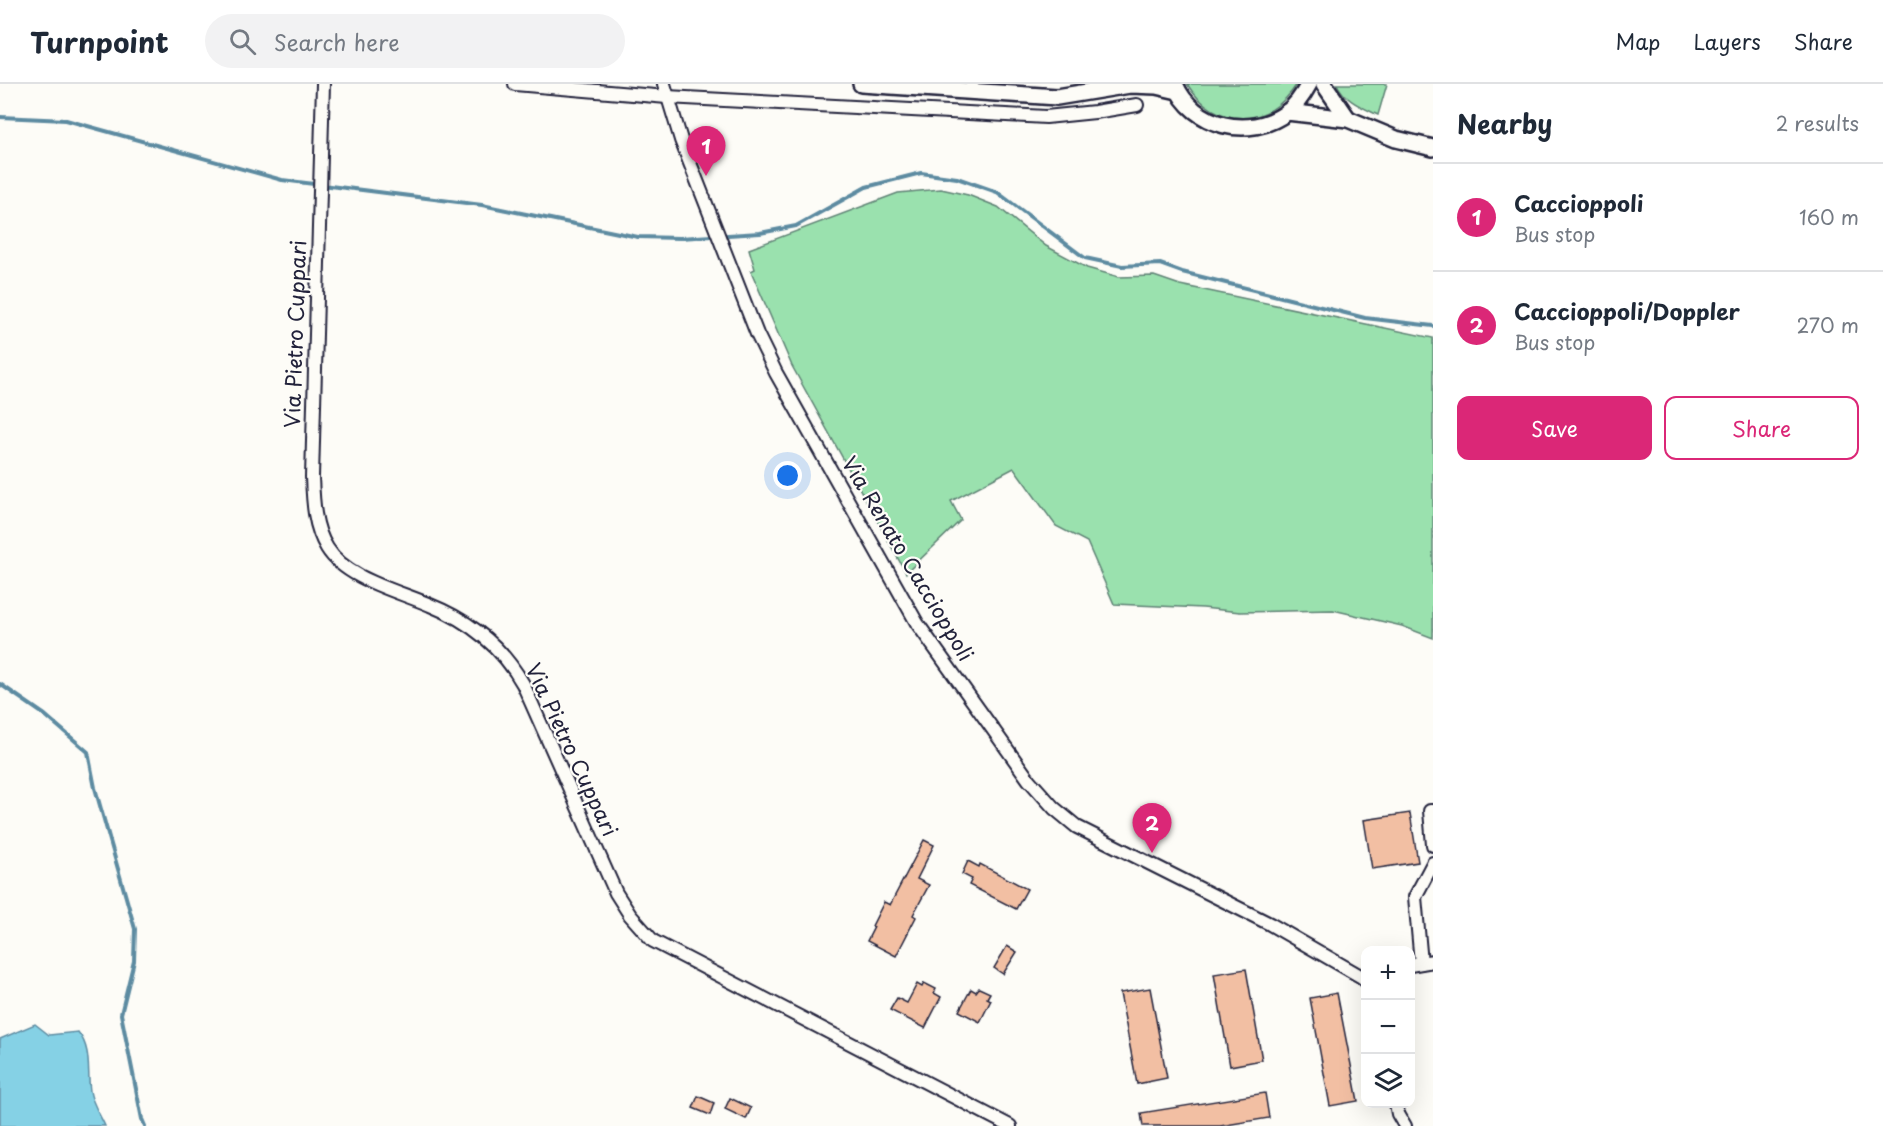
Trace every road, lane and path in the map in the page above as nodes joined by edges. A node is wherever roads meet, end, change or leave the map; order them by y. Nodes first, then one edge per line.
1 (322, 84) edge
2 (515, 84) edge
3 (664, 84) edge
4 (861, 84) edge
5 (1131, 84) edge
6 (1309, 84) edge
7 (1324, 84) edge
8 (1177, 87) edge
9 (667, 97) junction
10 (1137, 105) dead end
11 (1287, 112) junction
12 (1348, 119) junction
13 (1433, 148) edge
14 (1433, 811) edge
15 (1433, 845) edge
16 (1433, 863) edge
17 (1422, 963) edge
18 (1361, 976) edge
19 (1397, 1108) edge
20 (1010, 1126) edge
21 (1406, 1126) edge

1 - 20 street, Via Pietro Cuppari
2 - 9 street
3 - 9 street, Via Renato Caccioppoli
4 - 5 street
5 - 8 street
6 - 11 street
7 - 12 street
8 - 11 street
9 - 10 street
9 - 18 street, Via Renato Caccioppoli
11 - 12 street
12 - 13 street
14 - 15 street
16 - 17 street
19 - 21 street

